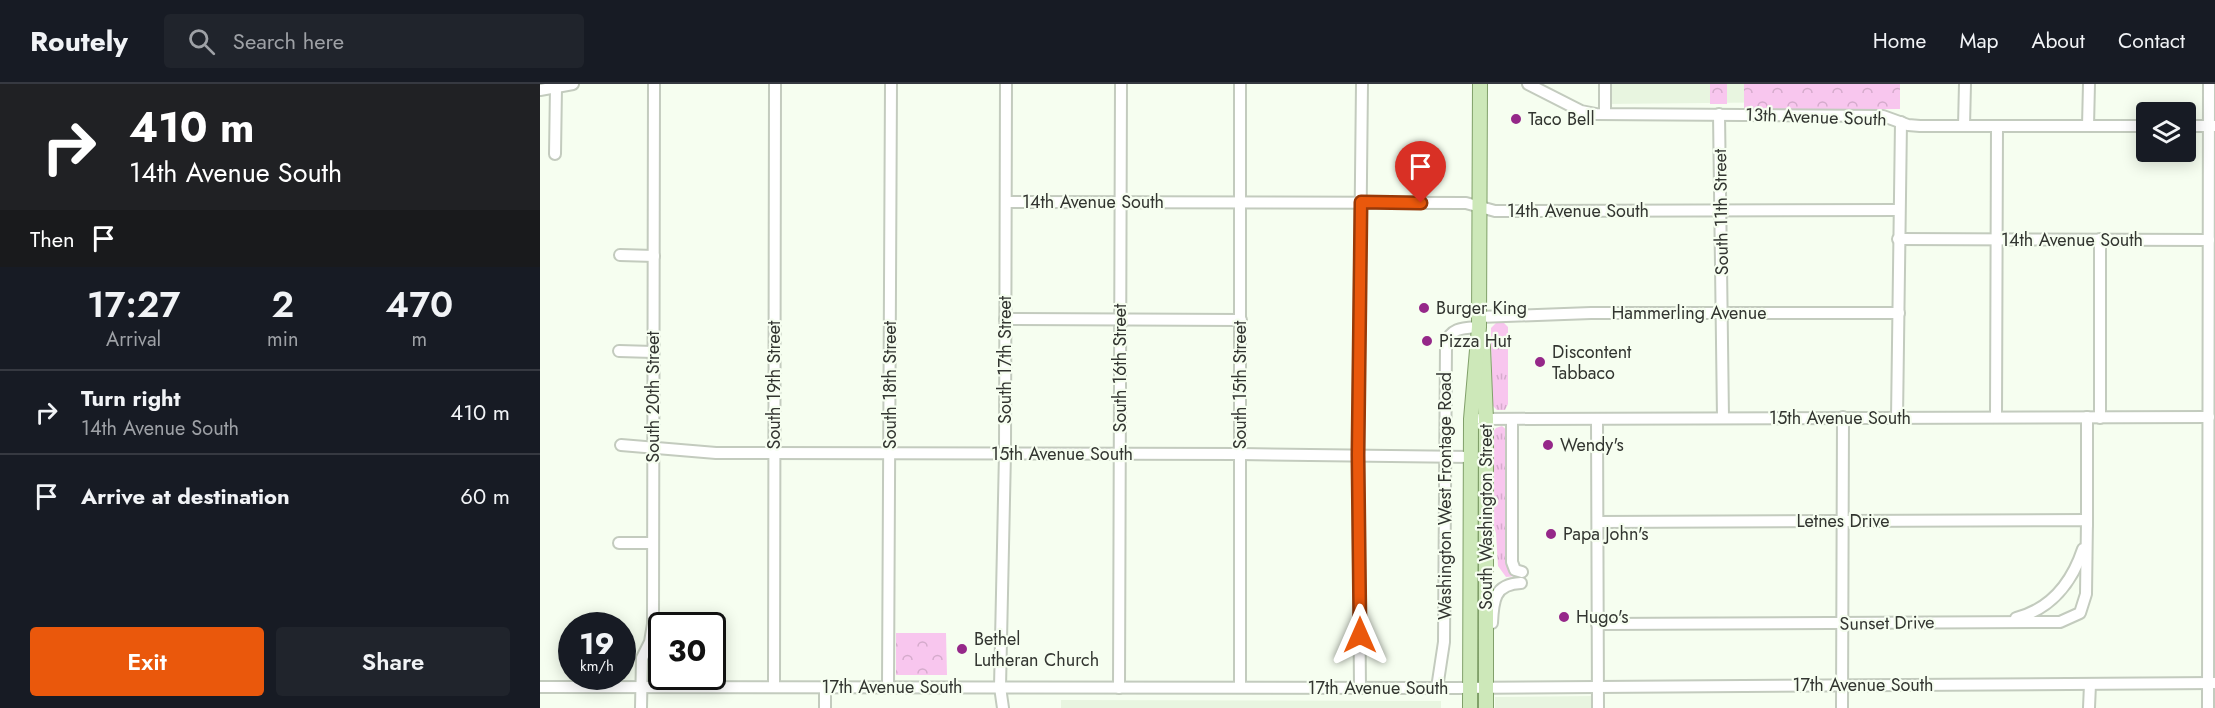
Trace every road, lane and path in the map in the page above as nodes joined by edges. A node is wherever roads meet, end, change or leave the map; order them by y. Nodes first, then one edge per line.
1 (654, 84) edge
2 (775, 84) edge
3 (891, 84) edge
4 (1006, 84) edge
5 (1121, 84) edge
6 (1240, 84) edge
7 (1362, 84) edge
8 (1480, 84) edge
9 (1605, 84) edge
10 (1965, 84) edge
11 (2089, 84) edge
12 (2209, 84) edge
13 (564, 85) edge
14 (1533, 85) edge
15 (540, 90) edge
16 (1605, 114) junction
17 (1719, 114) junction
18 (1901, 122) junction
19 (1964, 126) junction
20 (1997, 126) junction
21 (2088, 126) junction
22 (2136, 126) edge
23 (2196, 126) edge
24 (2212, 126) edge
25 (555, 154) dead end
26 (1006, 201) junction
27 (1120, 201) junction
28 (1241, 202) junction
29 (1361, 202) junction
30 (1479, 206) junction
31 (1721, 210) junction
32 (1899, 210) junction
33 (1898, 238) junction
34 (2100, 239) junction
35 (1998, 240) junction
36 (2209, 240) junction
37 (620, 255) dead end
38 (654, 256) junction
39 (1722, 312) junction
40 (1899, 313) junction
41 (1005, 319) junction
42 (1120, 319) junction
43 (1241, 320) junction
44 (1479, 322) junction
45 (619, 351) dead end
46 (653, 352) junction
47 (2212, 402) edge
48 (1843, 417) junction
49 (1996, 417) junction
50 (2087, 417) junction
51 (2100, 417) junction
52 (2208, 417) junction
53 (1723, 418) junction
54 (1897, 418) junction
55 (1471, 419) junction
56 (1486, 419) junction
57 (1512, 419) junction
58 (1597, 419) junction
59 (621, 445) dead end
60 (653, 448) junction
61 (773, 453) junction
62 (890, 453) junction
63 (1005, 453) junction
64 (1119, 454) junction
65 (1240, 454) junction
66 (1358, 455) junction
67 (1445, 457) junction
68 (1471, 457) junction
69 (2087, 520) junction
70 (1844, 521) junction
71 (1598, 522) junction
72 (619, 543) dead end
73 (653, 543) junction
74 (1522, 572) dead end
75 (1521, 583) dead end
76 (2001, 622) junction
77 (1597, 624) junction
78 (1843, 624) junction
79 (1487, 650) junction
80 (2211, 683) edge
81 (1842, 684) junction
82 (2090, 684) junction
83 (540, 687) edge
84 (641, 687) junction
85 (774, 687) junction
86 (825, 687) junction
87 (888, 687) junction
88 (1000, 687) junction
89 (1240, 687) junction
90 (1598, 687) junction
91 (1119, 688) junction
92 (1360, 688) junction
93 (1437, 688) junction
94 (1470, 688) junction
95 (1487, 688) junction
96 (641, 708) edge
97 (825, 708) edge
98 (1003, 708) edge
99 (1470, 708) edge
100 (1486, 708) edge
101 (1598, 708) edge
102 (1842, 708) edge
103 (2090, 708) edge
104 (2208, 708) edge

1 - 38 street, South 20th Street
2 - 61 street, South 19th Street
3 - 62 street, South 18th Street
4 - 26 street, South 17th Street
5 - 27 street, South 16th Street
6 - 28 street, South 15th Street
7 - 29 street
8 - 30 main road, South Washington Street
9 - 16 street
10 - 19 street
11 - 21 street
12 - 24 street
13 - 15 street
13 - 25 street
14 - 16 street, 13th Avenue South
16 - 17 street, 13th Avenue South
17 - 18 street, 13th Avenue South
17 - 31 street, South 11th Street
18 - 19 street, 13th Avenue South
18 - 32 street
19 - 20 street, 13th Avenue South
20 - 21 street, 13th Avenue South
20 - 35 street
21 - 22 street, 13th Avenue South
23 - 24 street
24 - 36 street
26 - 27 street, 14th Avenue South
26 - 41 street, South 17th Street
27 - 28 street, 14th Avenue South
27 - 42 street, South 16th Street
28 - 29 street, 14th Avenue South
28 - 43 street, South 15th Street
29 - 30 street, 14th Avenue South
29 - 66 street
30 - 31 street, 14th Avenue South
30 - 44 main road, South Washington Street
31 - 32 street, 14th Avenue South
31 - 39 street, South 11th Street
32 - 33 street
33 - 35 street, 14th Avenue South
33 - 40 street
34 - 35 street, 14th Avenue South
34 - 36 street, 14th Avenue South
34 - 51 street
35 - 49 street
36 - 47 street
37 - 38 street
38 - 46 street, South 20th Street
39 - 40 street, Hammerling Avenue
39 - 44 street, Hammerling Avenue
39 - 53 street, South 11th Street
40 - 54 street
41 - 42 street
41 - 63 street, South 17th Street
42 - 43 street
42 - 64 street, South 16th Street
43 - 65 street, South 15th Street
44 - 55 main road, South Washington Street
44 - 56 main road, South Washington Street
44 - 67 street, Washington West Frontage Road
45 - 46 street
46 - 60 street, South 20th Street
47 - 52 street
48 - 53 street, 15th Avenue South
48 - 54 street, 15th Avenue South
48 - 70 street
49 - 50 street, 15th Avenue South
49 - 54 street, 15th Avenue South
50 - 51 street, 15th Avenue South
50 - 69 street
51 - 52 street, 15th Avenue South
52 - 80 street
53 - 58 street, 15th Avenue South
55 - 56 street, 15th Avenue South
55 - 68 main road, South Washington Street
56 - 57 street, 15th Avenue South
56 - 79 main road, South Washington Street
57 - 58 street, 15th Avenue South
57 - 74 street
58 - 71 street
59 - 60 street, 15th Avenue South
60 - 61 street, 15th Avenue South
60 - 73 street, South 20th Street
61 - 62 street, 15th Avenue South
61 - 85 street, South 19th Street
62 - 63 street, 15th Avenue South
62 - 87 street, South 18th Street
63 - 64 street, 15th Avenue South
63 - 88 street, South 17th Street
64 - 65 street, 15th Avenue South
64 - 91 street, South 16th Street
65 - 66 street, 15th Avenue South
65 - 89 street, South 15th Street
66 - 67 street, 15th Avenue South
66 - 92 street
67 - 68 street, 15th Avenue South
67 - 93 street, Washington West Frontage Road
68 - 94 main road, South Washington Street
69 - 70 street, Letnes Drive
69 - 76 street
69 - 76 street, Sunset Drive
70 - 71 street, Letnes Drive
70 - 78 street
71 - 77 street
72 - 73 street
73 - 84 street, South 20th Street
75 - 79 street
76 - 78 street, Sunset Drive
77 - 78 street, Sunset Drive
77 - 90 street
78 - 81 street
79 - 95 main road, South Washington Street
80 - 82 street, 17th Avenue South
80 - 104 street
81 - 82 street, 17th Avenue South
81 - 90 street, 17th Avenue South
81 - 102 street
82 - 103 street
83 - 84 street, 17th Avenue South
84 - 85 street, 17th Avenue South
84 - 96 street, South 20th Street
85 - 86 street, 17th Avenue South
86 - 87 street, 17th Avenue South
86 - 97 street
87 - 88 street, 17th Avenue South
88 - 91 street, 17th Avenue South
88 - 98 street, South 17th Street
89 - 91 street, 17th Avenue South
89 - 92 street, 17th Avenue South
90 - 95 street, 17th Avenue South
90 - 101 street
92 - 93 street, 17th Avenue South
93 - 94 street, 17th Avenue South
94 - 95 street, 17th Avenue South
94 - 99 main road, South Washington Street
95 - 100 main road, South Washington Street

